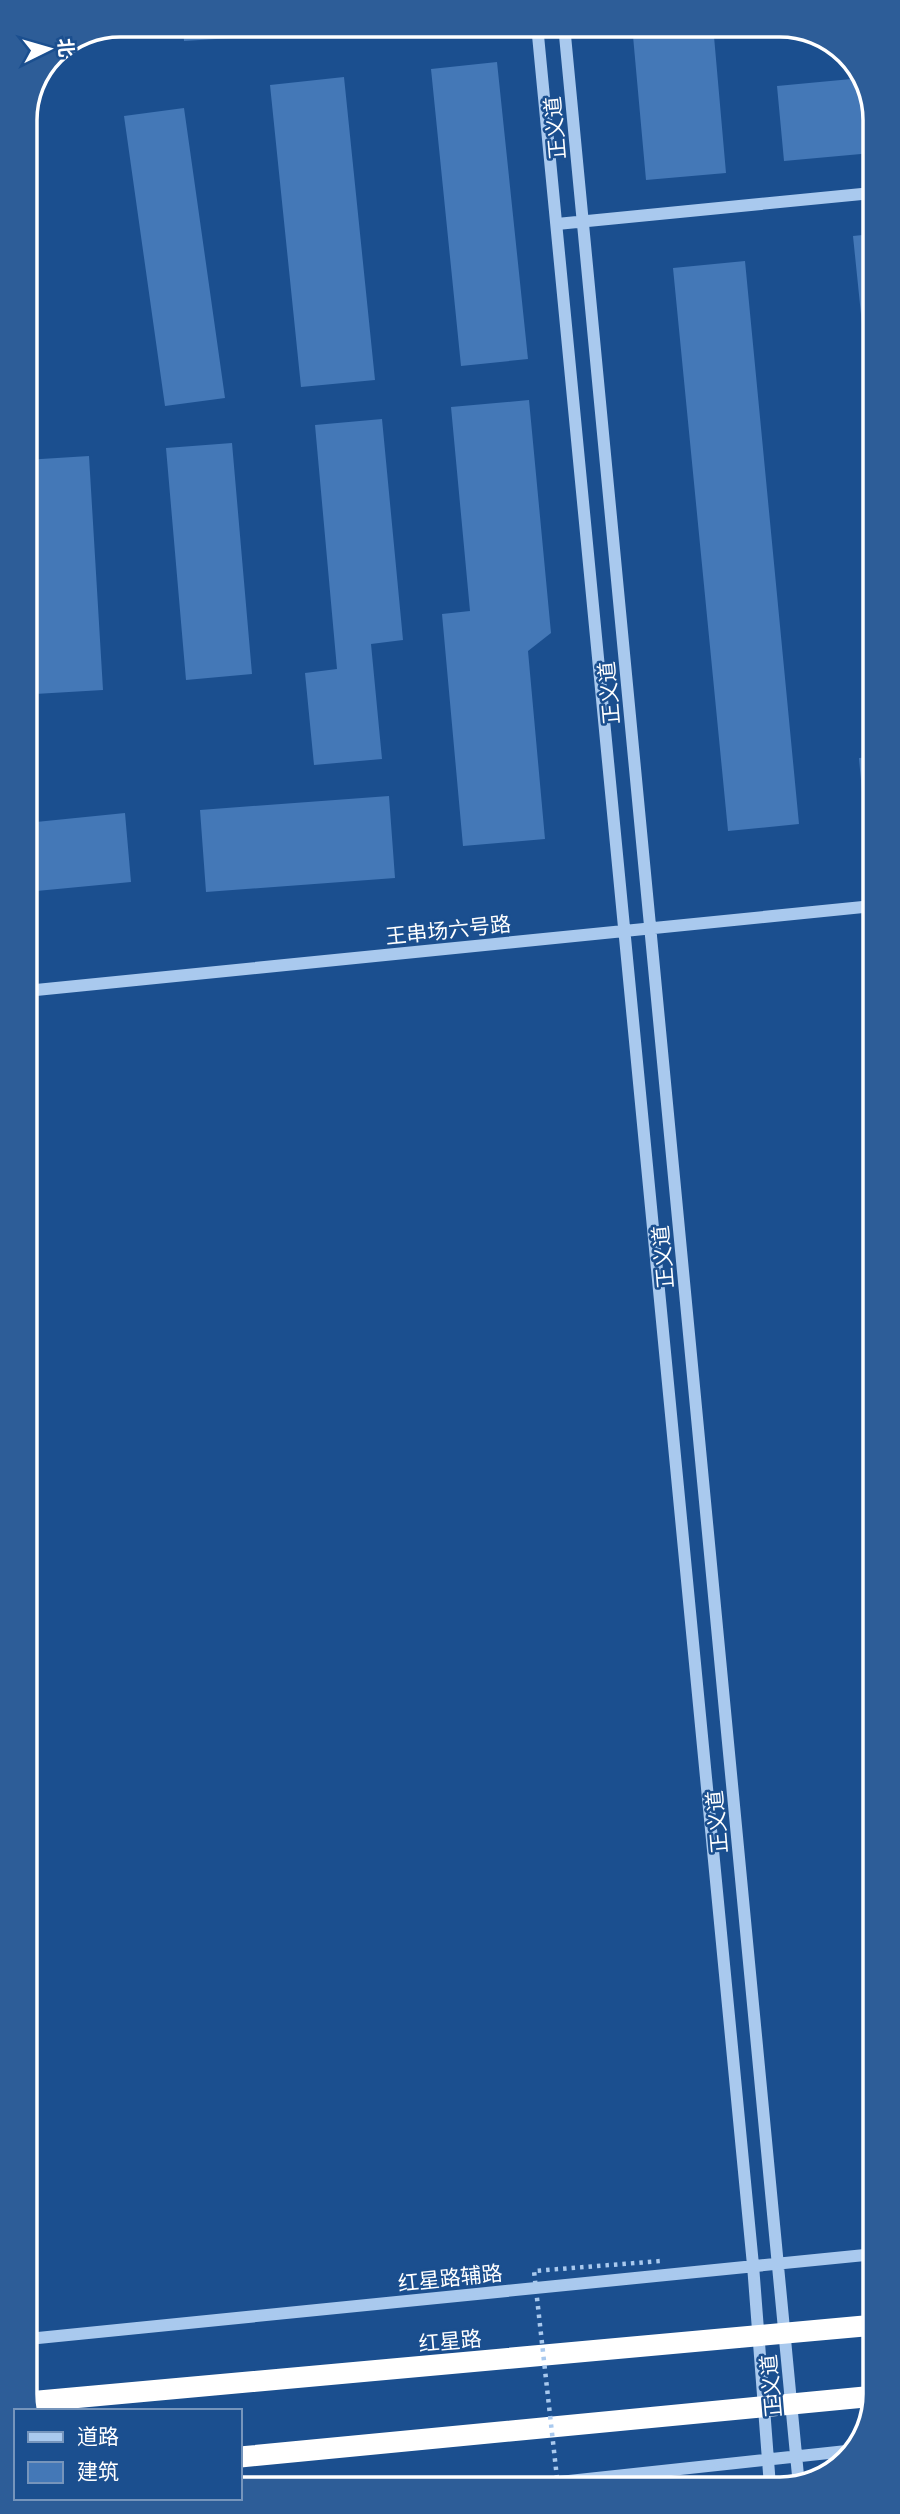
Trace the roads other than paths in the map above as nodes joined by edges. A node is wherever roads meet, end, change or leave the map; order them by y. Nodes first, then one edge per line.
1 (538, 37) edge
2 (565, 37) edge
3 (863, 193) edge
4 (582, 221) junction
5 (557, 224) junction
6 (863, 906) edge
7 (650, 927) junction
8 (624, 930) junction
9 (37, 990) edge
10 (863, 2255) edge
11 (777, 2263) junction
12 (753, 2265) junction
13 (863, 2326) edge
14 (785, 2334) junction
15 (759, 2337) junction
16 (37, 2338) edge
17 (863, 2397) edge
18 (37, 2401) edge
19 (791, 2404) junction
20 (763, 2406) junction
21 (839, 2452) edge
22 (796, 2456) junction
23 (242, 2457) edge
24 (767, 2459) junction
25 (798, 2475) edge
26 (604, 2477) edge
27 (769, 2477) edge

1 - 5 street, 正义道
2 - 4 street, 正义道
3 - 4 street
4 - 5 street
4 - 7 street, 正义道
5 - 8 street, 正义道
6 - 7 street, 王串场六号路
7 - 8 street, 王串场六号路
7 - 11 street, 正义道
8 - 9 street, 王串场六号路
8 - 12 street, 正义道
10 - 11 street, 红星路辅路
11 - 12 street, 红星路辅路
11 - 14 street, 正义道
12 - 15 street, 正义道
12 - 16 street, 红星路辅路
13 - 14 highway, 红星路
14 - 15 highway, 红星路
14 - 19 street, 正义道
15 - 18 highway, 红星路
15 - 20 street, 正义道
17 - 19 highway
19 - 20 highway
19 - 22 street, 正义道
20 - 23 highway
20 - 24 street, 正义道
21 - 22 street
22 - 24 street
22 - 25 street, 正义道
24 - 26 street
24 - 27 street, 正义道

